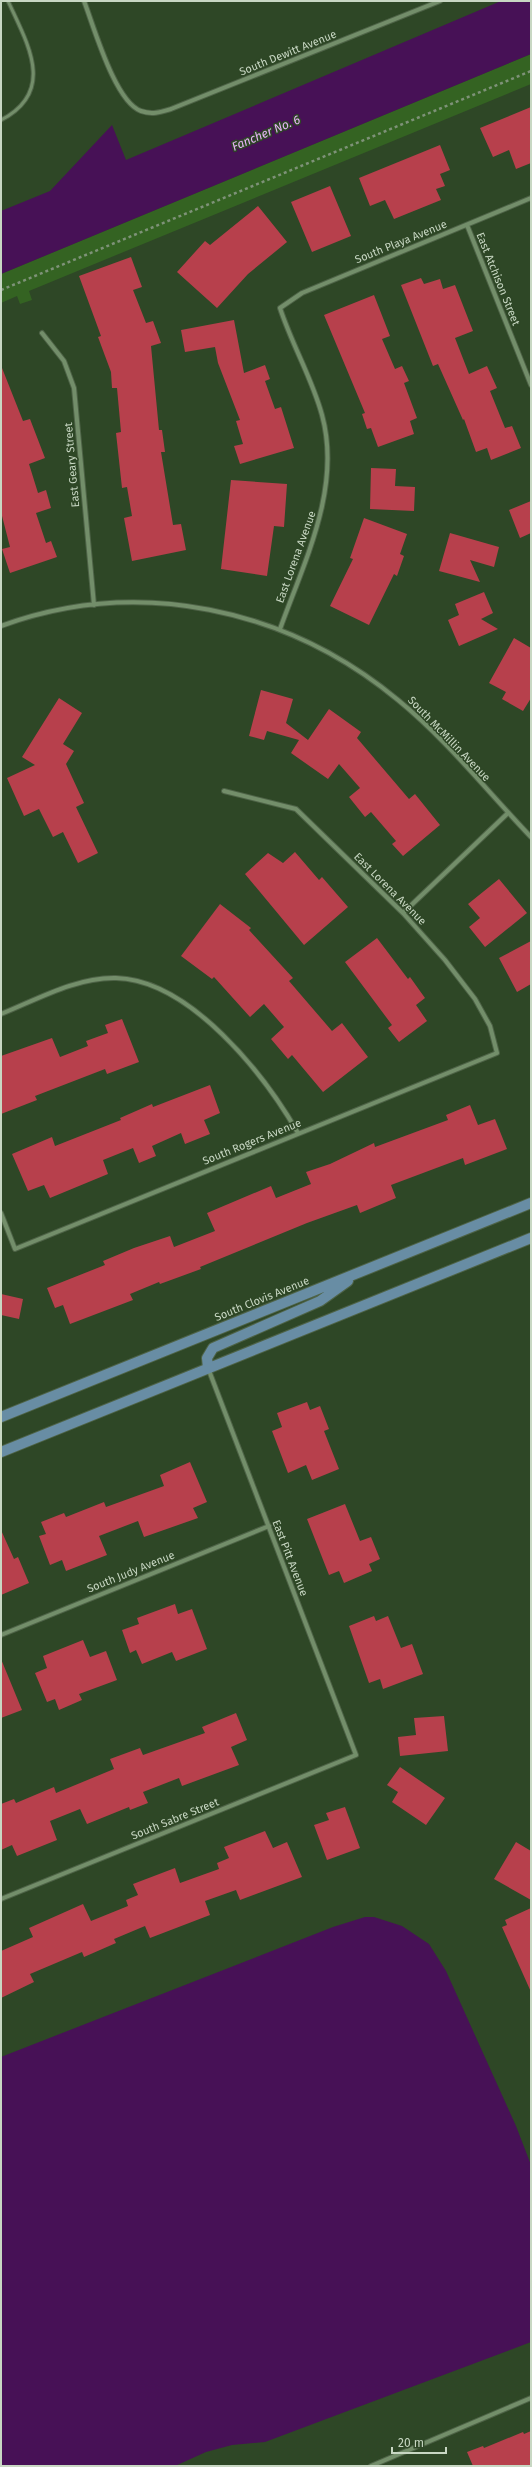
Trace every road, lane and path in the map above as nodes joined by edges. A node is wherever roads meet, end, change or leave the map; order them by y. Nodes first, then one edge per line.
1 (8, 1) edge
2 (84, 1) edge
3 (440, 1) edge
4 (531, 71) edge
5 (1, 120) edge
6 (531, 198) edge
7 (467, 225) junction
8 (1, 290) edge
9 (280, 308) joint
10 (42, 333) dead end
11 (531, 385) edge
12 (94, 605) junction
13 (1, 626) edge
14 (280, 629) junction
15 (224, 791) dead end
16 (508, 813) junction
17 (531, 837) edge
18 (403, 913) junction
19 (1, 1014) edge
20 (498, 1053) joint
21 (298, 1133) junction
22 (531, 1202) edge
23 (1, 1213) edge
24 (531, 1238) edge
25 (361, 1272) junction
26 (208, 1368) junction
27 (1, 1417) edge
28 (1, 1452) edge
29 (268, 1526) junction
30 (1, 1635) edge
31 (356, 1755) joint
32 (1, 1899) edge
33 (531, 2398) edge
34 (371, 2466) edge

1 - 5 lane
2 - 3 street, South Dewitt Avenue
4 - 8 path
6 - 7 street, South Playa Avenue
7 - 9 street, South Playa Avenue
7 - 11 street, East Atchison Street
9 - 14 street, East Lorena Avenue
10 - 12 street, East Geary Street
12 - 13 street, South McMillin Avenue
12 - 14 street, South McMillin Avenue
14 - 16 street, South McMillin Avenue
15 - 18 street, East Lorena Avenue
16 - 17 street, South McMillin Avenue
16 - 18 street
18 - 20 street, East Lorena Avenue
19 - 21 street
20 - 21 street, South Rogers Avenue
21 - 23 street, South Rogers Avenue
22 - 25 main road, South Clovis Avenue
24 - 26 main road
25 - 26 main road
25 - 27 main road, South Clovis Avenue
26 - 28 main road
26 - 29 street, East Pitt Avenue
29 - 30 street, South Judy Avenue
29 - 31 street, East Pitt Avenue
31 - 32 street, South Sabre Street
33 - 34 street

